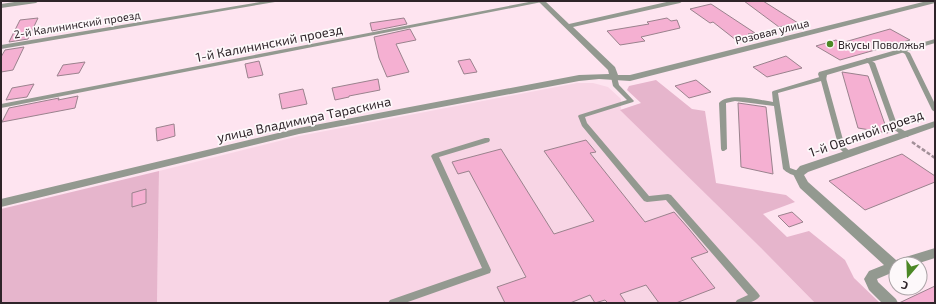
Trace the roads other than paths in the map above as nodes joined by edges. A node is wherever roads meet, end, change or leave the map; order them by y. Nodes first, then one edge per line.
1 (36, 1) edge
2 (275, 1) edge
3 (542, 1) edge
4 (680, 1) edge
5 (935, 1) edge
6 (1, 6) edge
7 (568, 26) junction
8 (935, 42) edge
9 (1, 47) edge
10 (903, 51) junction
11 (867, 60) junction
12 (614, 77) junction
13 (823, 78) junction
14 (777, 104) junction
15 (1, 106) edge
16 (935, 110) edge
17 (935, 124) edge
18 (905, 136) junction
19 (487, 140) dead end
20 (724, 149) dead end
21 (849, 154) junction
22 (798, 174) junction
23 (1, 203) edge
24 (888, 257) edge
25 (888, 269) edge
26 (393, 303) edge
27 (740, 303) edge
28 (891, 303) edge

1 - 6 street
2 - 9 lane, 2-й Калининский проезд
3 - 7 street
3 - 15 lane, 1-й Калининский проезд
4 - 7 street
5 - 12 street, Розовая улица
7 - 12 street
8 - 10 street
10 - 11 street
10 - 16 lane
11 - 13 street
11 - 18 lane
12 - 23 street, улица Владимира Тараскина
12 - 27 lane
13 - 14 lane
13 - 21 lane
14 - 20 lane
14 - 22 lane
17 - 18 street, 1-й Овсяной проезд
18 - 21 street, 1-й Овсяной проезд
19 - 26 lane
21 - 22 street, 1-й Овсяной проезд
22 - 24 street
25 - 28 street

